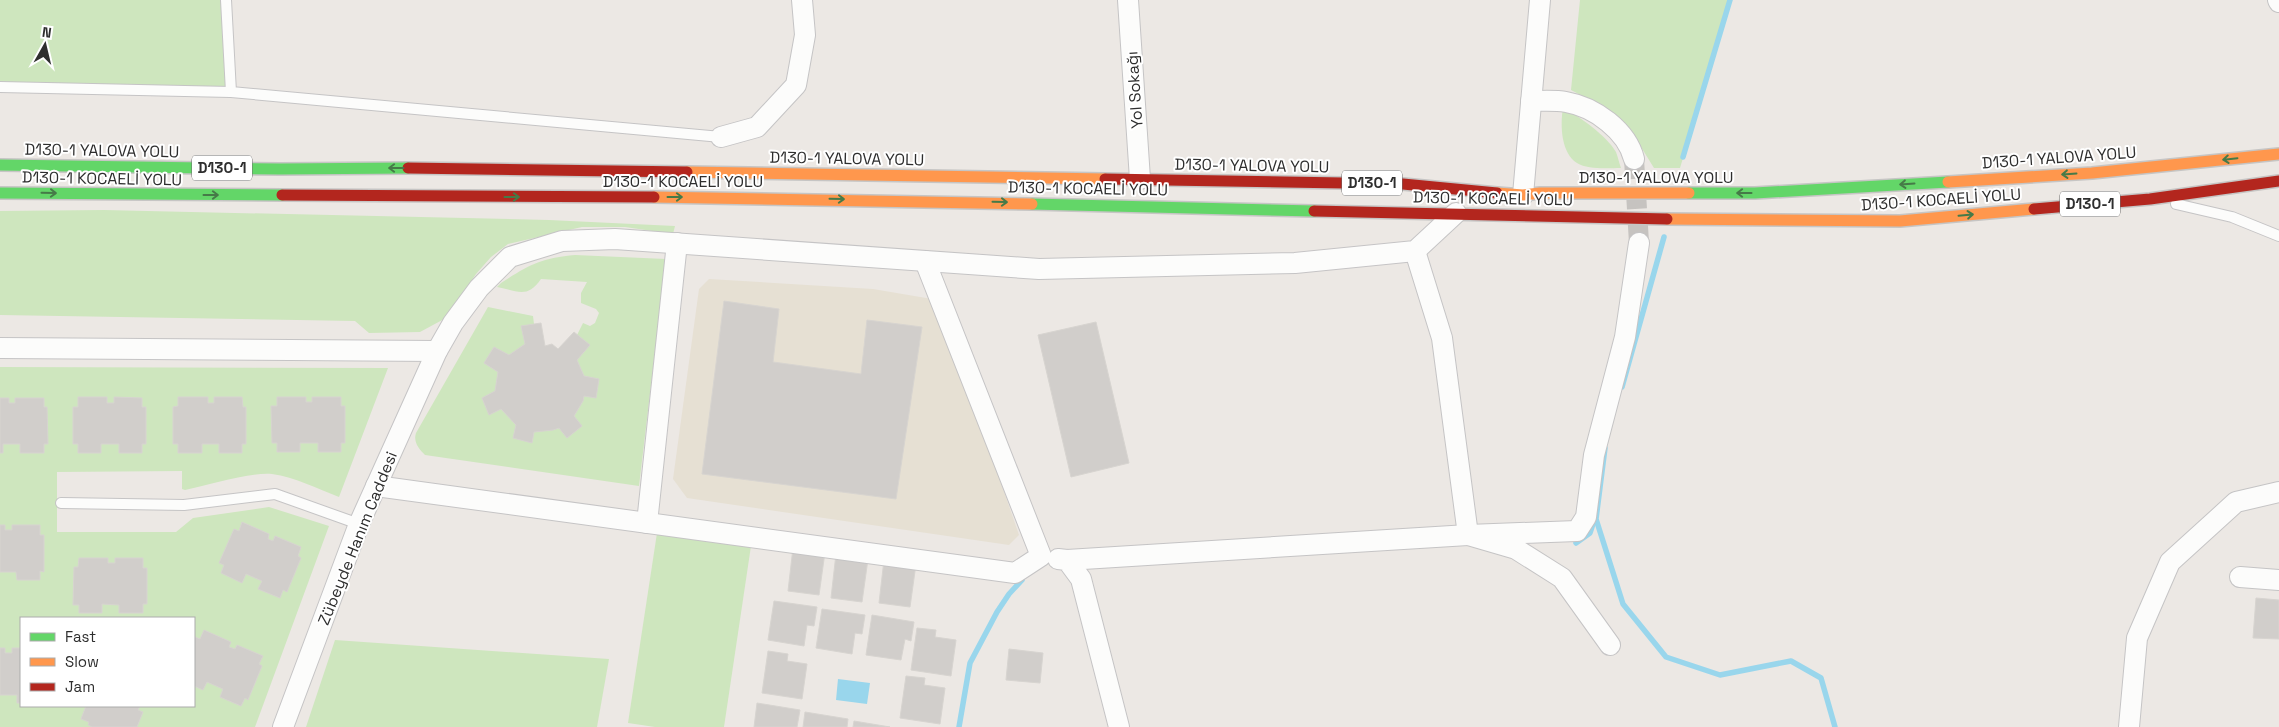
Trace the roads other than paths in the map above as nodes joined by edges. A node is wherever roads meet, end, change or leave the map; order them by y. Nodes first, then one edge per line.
1 (226, 0) edge
2 (802, 0) edge
3 (1128, 0) edge
4 (1540, 0) edge
5 (0, 87) edge
6 (231, 92) junction
7 (1531, 101) junction
8 (721, 137) joint
9 (2279, 154) edge
10 (1634, 160) tunnel mouth
11 (0, 165) edge
12 (1140, 179) junction
13 (2279, 181) edge
14 (0, 192) edge
15 (1523, 195) junction
16 (2150, 199) junction
17 (1456, 213) junction
18 (2279, 236) edge
19 (677, 243) junction
20 (1639, 243) tunnel mouth
21 (1414, 250) junction
22 (925, 261) junction
23 (0, 348) edge
24 (437, 351) junction
25 (376, 486) junction
26 (2279, 492) edge
27 (61, 503) dead end
28 (647, 523) junction
29 (359, 524) junction
30 (1468, 535) junction
31 (1040, 556) junction
32 (1067, 560) junction
33 (2240, 577) dead end
34 (2279, 580) edge
35 (1610, 645) dead end
36 (283, 727) edge
37 (1119, 727) edge
38 (2129, 727) edge

1 - 6 lane
2 - 8 street
3 - 12 street, Yol Sokağı
4 - 7 street
5 - 6 lane
6 - 8 lane
7 - 10 street
7 - 15 street
9 -> 15 highway, D130-1 YALOVA YOLU / D130-1
12 -> 11 highway, D130-1 YALOVA YOLU / D130-1
12 - 15 highway, D130-1 YALOVA YOLU / D130-1
13 - 16 highway, D130-1 KOCAELİ YOLU / D130-1
14 -> 17 highway, D130-1 KOCAELİ YOLU / D130-1
17 -> 16 highway, D130-1 KOCAELİ YOLU / D130-1
16 - 18 lane
17 - 21 street
19 - 22 street, Zübeyde Hanım Caddesi
19 - 24 street, Zübeyde Hanım Caddesi
19 - 28 street
20 - 30 street
21 - 22 street, Zübeyde Hanım Caddesi
21 - 30 street
22 - 31 street
23 - 24 street
24 - 25 street, Zübeyde Hanım Caddesi
25 - 28 street
25 - 29 street, Zübeyde Hanım Caddesi
26 - 38 street
27 - 29 lane
28 - 31 street
29 - 36 street, Zübeyde Hanım Caddesi
30 - 32 street
30 - 35 street
31 - 32 street
32 - 37 street
33 - 34 street

